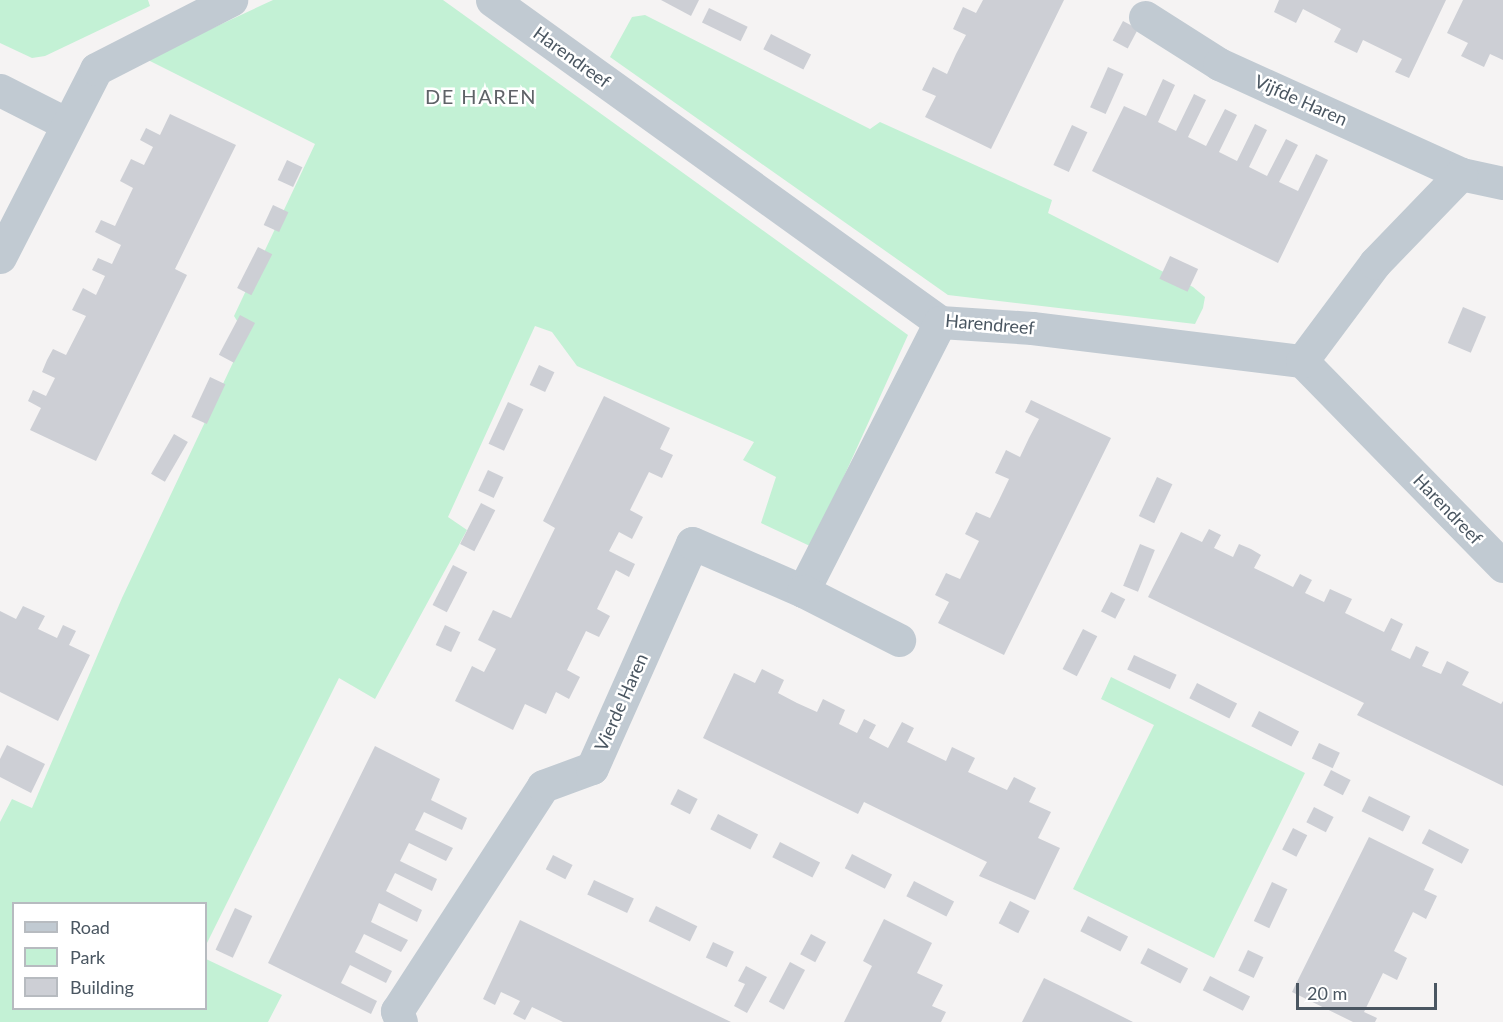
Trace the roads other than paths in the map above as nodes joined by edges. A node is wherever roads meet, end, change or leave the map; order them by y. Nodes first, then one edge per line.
1 (231, 0) edge
2 (492, 0) edge
3 (1145, 17) dead end
4 (0, 90) edge
5 (65, 123) junction
6 (1461, 174) junction
7 (1503, 183) edge
8 (0, 257) edge
9 (940, 322) junction
10 (1302, 361) junction
11 (1503, 566) edge
12 (803, 591) junction
13 (899, 640) dead end
14 (401, 1022) edge

1 - 5 street
2 - 9 street, Harendreef
3 - 6 street, Vijfde Haren
4 - 5 street
5 - 8 street
6 - 7 street, Vijfde Haren
6 - 10 street
9 - 10 street, Harendreef
9 - 12 street
10 - 11 street, Harendreef
12 - 13 street, Vierde Haren
12 - 14 street, Vierde Haren

